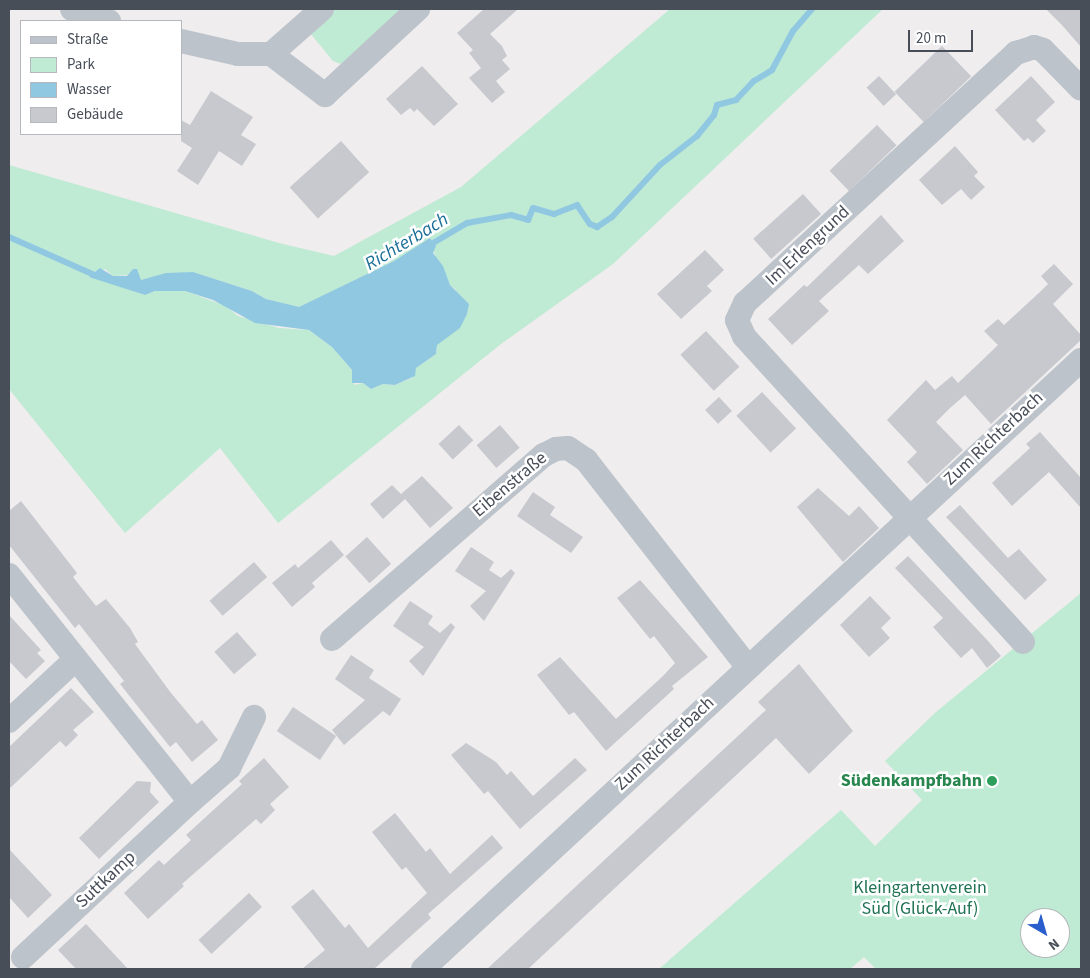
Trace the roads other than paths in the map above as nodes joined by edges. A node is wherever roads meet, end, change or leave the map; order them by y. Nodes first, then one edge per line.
1 (72, 9) edge
2 (322, 9) edge
3 (418, 9) edge
4 (106, 20) edge
5 (182, 41) edge
6 (271, 54) junction
7 (1081, 89) edge
8 (1081, 360) edge
9 (908, 519) junction
10 (9, 574) edge
11 (332, 639) dead end
12 (1023, 642) dead end
13 (76, 658) junction
14 (748, 666) junction
15 (254, 717) dead end
16 (9, 720) edge
17 (190, 802) junction
18 (22, 956) edge
19 (423, 969) edge

1 - 4 street
2 - 6 street
3 - 6 street
5 - 6 street
7 - 9 street, Im Erlengrund
8 - 9 street, Zum Richterbach
9 - 12 street
9 - 14 street, Zum Richterbach
10 - 13 street
11 - 14 street, Eibenstraße
13 - 16 street
13 - 17 street
14 - 19 street, Zum Richterbach
15 - 17 street, Suttkamp
17 - 18 street, Suttkamp

